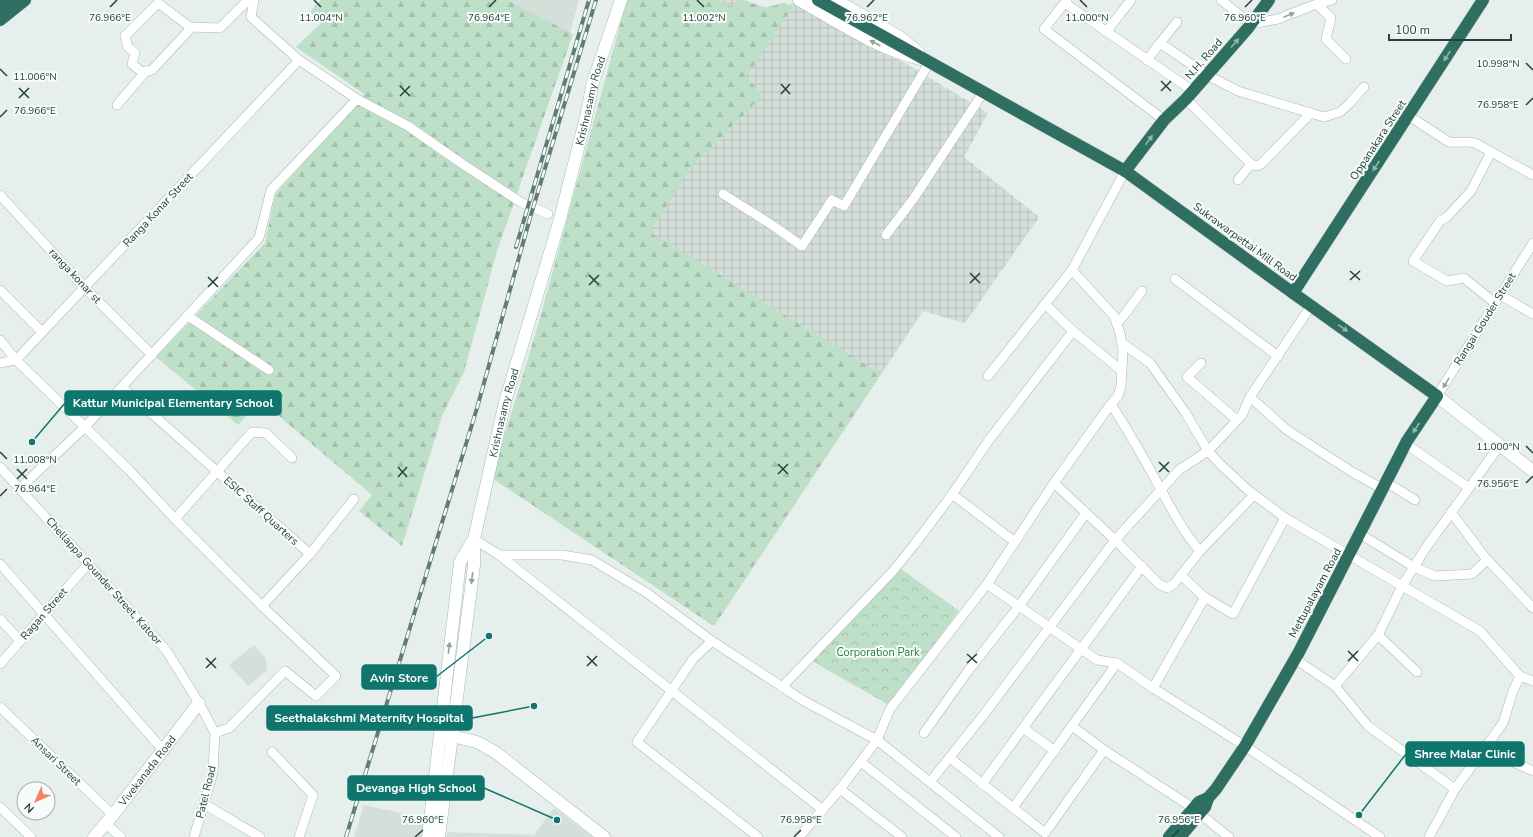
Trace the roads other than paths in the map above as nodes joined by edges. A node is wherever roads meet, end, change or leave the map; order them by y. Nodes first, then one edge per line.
1 (10, 0) edge
2 (25, 0) edge
3 (248, 0) edge
4 (254, 0) edge
5 (621, 0) edge
6 (799, 0) edge
7 (818, 0) edge
8 (836, 0) edge
9 (844, 0) edge
10 (1131, 0) edge
11 (1221, 0) edge
12 (1332, 0) edge
13 (1483, 0) edge
14 (1267, 1) edge
15 (1066, 2) edge
16 (1317, 4) junction
17 (0, 8) edge
18 (857, 12) junction
19 (0, 20) edge
20 (1177, 22) dead end
21 (1251, 24) junction
22 (192, 27) junction
23 (1106, 32) junction
24 (1160, 43) junction
25 (1346, 59) dead end
26 (299, 60) junction
27 (1147, 60) junction
28 (927, 62) junction
29 (146, 71) junction
30 (1207, 75) junction
31 (1364, 87) dead end
32 (983, 93) junction
33 (1189, 95) junction
34 (357, 99) junction
35 (117, 105) dead end
36 (1311, 113) junction
37 (1409, 116) junction
38 (1164, 120) junction
39 (1491, 152) junction
40 (1251, 164) junction
41 (1125, 171) junction
42 (1533, 175) edge
43 (1238, 180) dead end
44 (723, 194) dead end
45 (0, 195) edge
46 (548, 214) dead end
47 (886, 235) dead end
48 (1533, 243) edge
49 (1072, 270) junction
50 (1175, 278) dead end
51 (85, 288) junction
52 (0, 290) edge
53 (1142, 291) dead end
54 (1293, 293) junction
55 (1498, 299) junction
56 (1045, 304) junction
57 (1311, 306) junction
58 (1533, 314) edge
59 (188, 316) junction
60 (1117, 324) junction
61 (1073, 331) junction
62 (42, 332) junction
63 (0, 340) edge
64 (1122, 343) junction
65 (152, 355) junction
66 (1278, 356) junction
67 (16, 360) junction
68 (0, 363) edge
69 (1202, 363) dead end
70 (269, 370) dead end
71 (1122, 371) junction
72 (988, 376) dead end
73 (122, 387) junction
74 (1437, 396) junction
75 (1250, 397) junction
76 (1111, 404) junction
77 (1237, 420) junction
78 (84, 428) junction
79 (1406, 444) junction
80 (1500, 445) junction
81 (1208, 451) junction
82 (292, 458) dead end
83 (0, 467) edge
84 (1533, 470) edge
85 (217, 472) junction
86 (1054, 483) junction
87 (1384, 485) junction
88 (20, 488) junction
89 (1160, 488) junction
90 (1469, 488) junction
91 (952, 494) junction
92 (1254, 495) junction
93 (354, 498) dead end
94 (1415, 500) dead end
95 (1451, 512) junction
96 (1086, 513) junction
97 (1285, 518) junction
98 (174, 519) junction
99 (1360, 534) junction
100 (474, 539) junction
101 (1115, 540) junction
102 (1015, 542) junction
103 (1200, 551) junction
104 (310, 554) junction
105 (499, 555) junction
106 (1350, 555) junction
107 (1487, 560) junction
108 (0, 564) edge
109 (88, 564) junction
110 (1142, 566) junction
111 (1414, 566) junction
112 (1181, 575) junction
113 (987, 584) junction
114 (1402, 586) junction
115 (1204, 598) junction
116 (262, 606) junction
117 (1019, 606) junction
118 (1533, 608) edge
119 (43, 615) junction
120 (0, 619) edge
121 (1049, 628) junction
122 (1378, 635) junction
123 (20, 641) junction
124 (712, 642) junction
125 (1081, 649) junction
126 (1295, 659) junction
127 (1117, 663) junction
128 (0, 664) edge
129 (1416, 672) dead end
130 (1520, 676) junction
131 (1533, 681) edge
132 (1335, 686) junction
133 (782, 687) junction
134 (1153, 688) junction
135 (671, 690) junction
136 (199, 703) junction
137 (0, 707) edge
138 (1072, 726) junction
139 (1023, 728) junction
140 (440, 732) junction
141 (215, 733) junction
142 (924, 733) dead end
143 (452, 736) junction
144 (877, 740) junction
145 (1245, 746) junction
146 (1484, 749) junction
147 (163, 750) junction
148 (1055, 750) junction
149 (1104, 750) junction
150 (272, 752) dead end
151 (950, 758) junction
152 (861, 762) junction
153 (1533, 771) edge
154 (930, 782) junction
155 (982, 784) junction
156 (840, 789) junction
157 (1455, 789) junction
158 (204, 804) junction
159 (0, 807) edge
160 (1013, 808) junction
161 (1194, 809) junction
162 (823, 810) junction
163 (109, 819) junction
164 (31, 837) edge
165 (94, 837) edge
166 (121, 837) edge
167 (194, 837) edge
168 (260, 837) edge
169 (299, 837) edge
170 (428, 837) edge
171 (439, 837) edge
172 (604, 837) edge
173 (758, 837) edge
174 (799, 837) edge
175 (902, 837) edge
176 (956, 837) edge
177 (999, 837) edge
178 (1169, 837) edge
179 (1180, 837) edge
180 (1229, 837) edge
181 (1380, 837) edge
182 (1429, 837) edge

1 - 17 highway
2 - 19 highway
3 - 22 street
4 - 26 street
5 - 100 main road, Krishnasamy Road
28 -> 6 main road
7 - 28 highway, Sukrawarpettai Mill Road
8 - 18 main road
9 - 18 street
10 - 23 street
11 - 21 street
12 - 16 street
13 -> 37 highway, Oppanakara Street
14 - 21 highway, N.H. Road
15 - 23 street
15 - 38 street
21 -> 16 street
16 - 25 street
18 - 28 main road
20 - 24 street
30 -> 21 highway, N.H. Road
22 - 29 street
22 - 29 street
23 - 27 street
24 - 27 street
24 - 30 street
26 - 34 street
26 - 51 street, Ranga Konar Street
27 - 33 street
28 - 32 highway, Sukrawarpettai Mill Road
28 - 44 street
29 - 35 street
30 - 33 highway, N.H. Road
30 - 36 street
31 - 36 street
32 - 41 highway, Sukrawarpettai Mill Road
32 - 47 street
33 - 38 highway, N.H. Road
33 - 40 street
34 - 46 street
34 - 59 street
36 - 40 street
37 - 39 street
37 -> 54 highway, Oppanakara Street
41 -> 38 highway, N.H. Road
39 - 42 street
39 - 55 street
40 - 43 street
41 - 49 street
41 - 54 highway, Sukrawarpettai Mill Road
45 - 51 street, ranga konar st
48 - 55 street, Rangai Gouder Street
49 - 56 street
49 - 60 street
50 - 66 street
51 - 62 street, Ranga Konar Street
51 - 65 street, ranga konar st
52 - 62 street
53 - 60 street
54 - 57 highway, Sukrawarpettai Mill Road
55 - 58 street
55 -> 74 street, Rangai Gouder Street
56 - 61 street
56 - 72 street
57 - 66 street
57 -> 74 highway, Sukrawarpettai Mill Road
59 - 65 street
59 - 70 street
60 - 64 street
61 - 71 street
61 - 91 street
62 - 67 street, Ranga Konar Street
63 - 67 street
64 - 71 street
64 - 81 street
65 - 73 street
66 - 75 street
67 - 68 street
67 - 78 street
69 - 77 street
71 - 76 street
73 - 78 street
73 - 85 street
74 -> 79 highway, Mettupalayam Road
74 - 80 main road, Sukrawarpettai Mill Road
75 - 77 street
75 - 87 street
76 - 86 street
76 - 89 street
77 - 81 street
78 - 88 street
78 - 98 street
79 - 87 highway, Mettupalayam Road
79 - 90 street
80 - 84 main road, Sukrawarpettai Mill Road
80 - 90 street
81 - 89 street
81 - 92 street
82 - 85 street, ESIC Staff Quarters
83 - 88 street, Chellappa Gounder Street, Katoor
85 - 98 street
85 - 104 street, ESIC Staff Quarters
86 - 96 street
86 - 102 street
87 - 94 street
87 - 99 highway, Mettupalayam Road
88 - 109 street, Chellappa Gounder Street, Katoor
89 - 101 street
89 - 103 street
90 - 95 street
91 - 102 street
91 - 133 street
92 - 97 street
92 - 103 street
93 - 104 street
95 - 107 street
95 - 111 street
96 - 101 street
96 - 117 street
97 - 106 street
97 - 115 street
98 - 116 street
99 - 106 highway, Mettupalayam Road
99 - 111 street
100 - 105 street
140 -> 100 main road
100 -> 143 main road, Krishnasamy Road
101 - 110 street
101 - 121 street
102 - 113 street
103 - 112 street
104 - 116 street
105 - 124 street
105 - 135 street
106 - 114 street
106 - 126 highway, Mettupalayam Road
107 - 111 street
107 - 118 street
108 - 119 street
109 - 119 street, Ragan Street
109 - 136 street, Chellappa Gounder Street, Katoor
110 - 112 street
110 - 125 street
111 - 114 street
112 - 115 street
113 - 117 street
113 - 144 street
114 - 122 street
114 - 130 street
115 - 134 street
116 - 141 street
117 - 121 street
117 - 142 street
119 - 123 street, Ragan Street
119 - 147 street
120 - 123 street
121 - 125 street
121 - 151 street
122 - 129 street
122 - 132 street
123 - 128 street, Ragan Street
124 - 133 street
124 - 135 street
125 - 127 street
125 - 139 street
126 - 132 street
126 - 145 highway, Mettupalayam Road
127 - 134 street
127 - 138 street
130 - 131 street
130 - 146 street
132 - 157 street
133 - 144 street
134 - 145 street
135 - 162 street
135 - 173 street
136 - 141 street
136 - 147 main road, Vivekanada Road
137 - 163 street, Ansari Street
138 - 148 street
138 - 149 street
139 - 148 street
139 - 155 street
140 - 143 main road
140 - 170 main road
141 - 158 street, Patel Road
143 - 171 main road, Krishnasamy Road
143 - 172 main road
144 - 152 street
144 - 154 street
145 - 161 highway, Mettupalayam Road
145 - 181 street
146 - 153 street
146 - 157 street
147 - 163 main road, Vivekanada Road
148 - 160 street
149 - 160 street
149 - 161 street
150 - 169 street
151 - 154 street
151 - 155 street
152 - 156 street
152 - 176 street
154 - 177 street
155 - 160 street
156 - 162 street
156 - 175 street
157 - 182 street
158 - 167 street, Patel Road
158 - 168 street
159 - 164 street
161 - 178 highway, Mettupalayam Road
161 - 179 highway, Mettupalayam Road
161 - 180 street
162 - 174 street
163 - 165 main road, Vivekanada Road
163 - 166 street, Ansari Street

